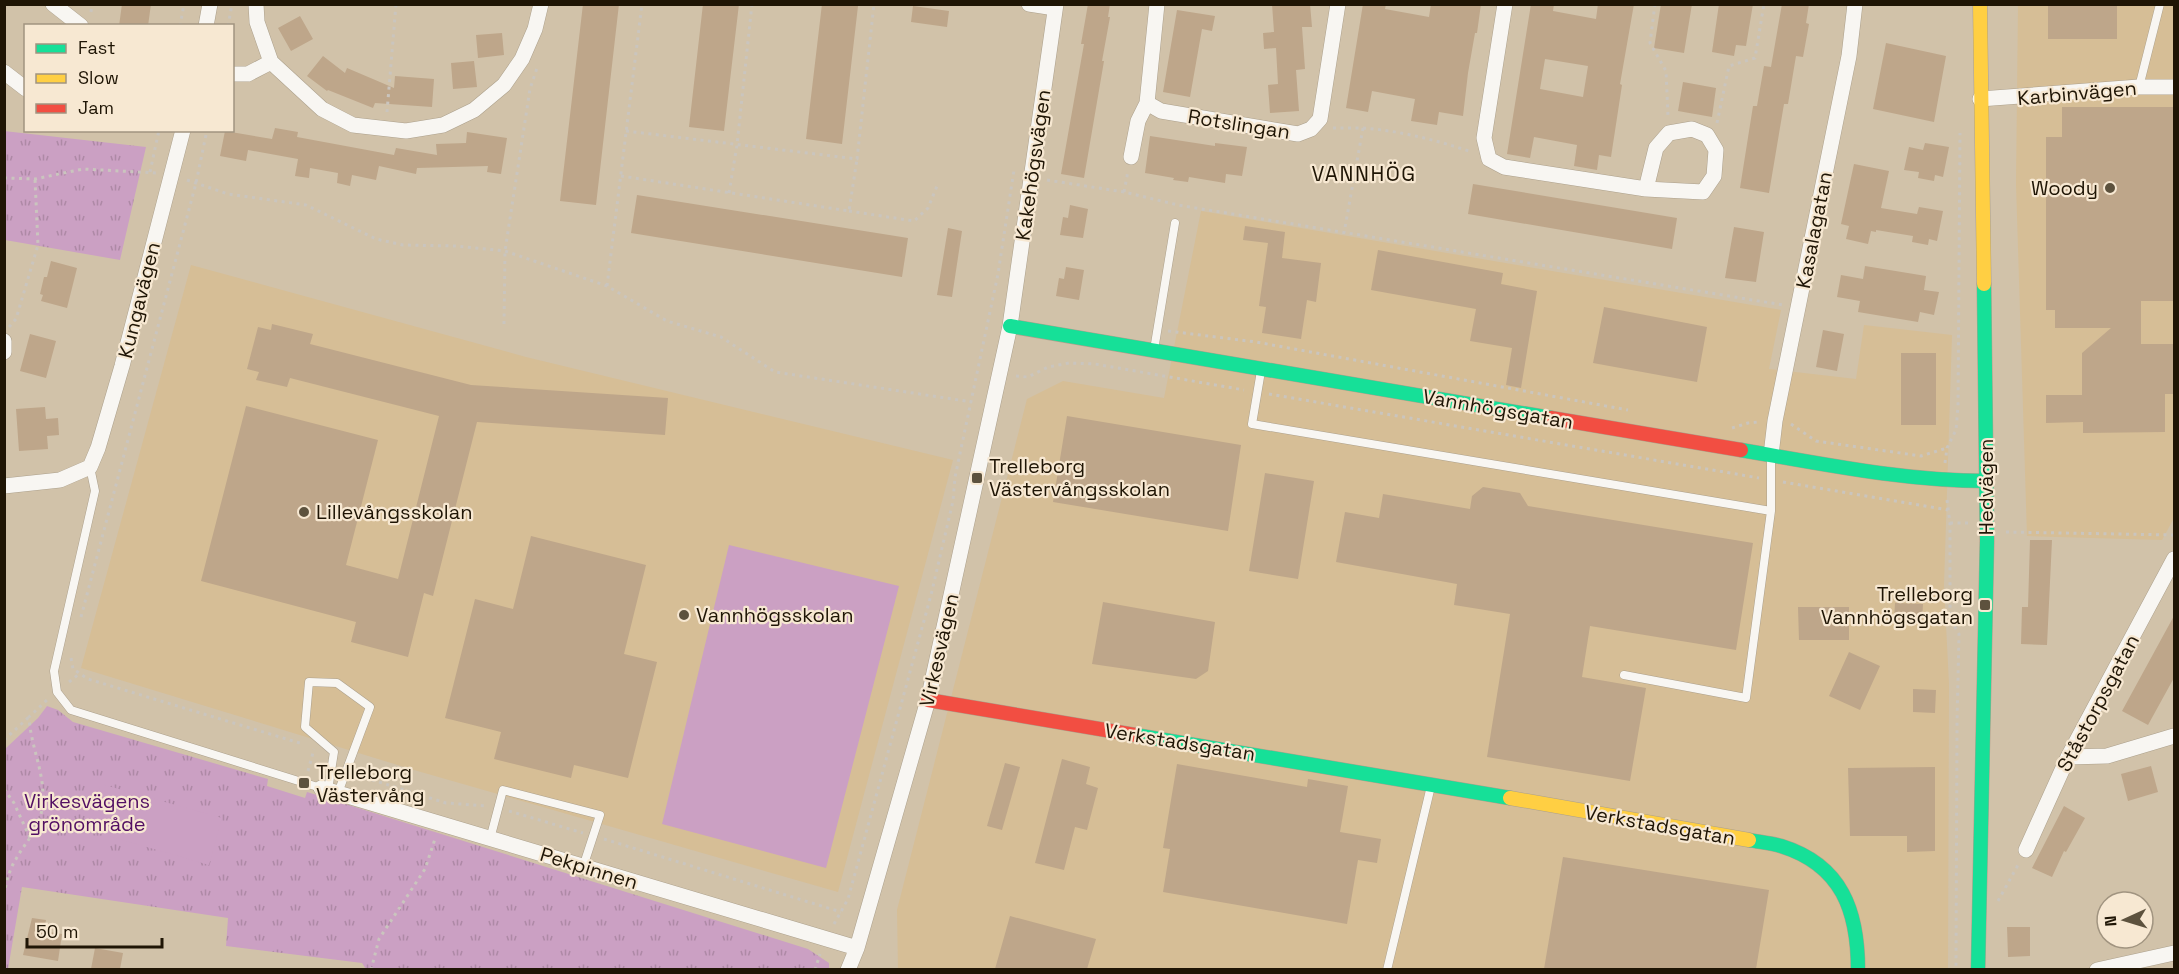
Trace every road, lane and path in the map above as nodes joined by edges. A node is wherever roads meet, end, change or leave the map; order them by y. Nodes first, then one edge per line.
1 (53, 4) edge
2 (184, 4) edge
3 (210, 4) edge
4 (232, 4) edge
5 (256, 4) edge
6 (396, 4) edge
7 (541, 4) edge
8 (642, 4) edge
9 (753, 4) edge
10 (874, 4) edge
11 (1029, 4) edge
12 (1157, 4) edge
13 (1338, 4) edge
14 (1505, 4) edge
15 (1655, 4) edge
16 (1764, 4) edge
17 (1855, 4) edge
18 (1980, 4) edge
19 (2160, 4) edge
20 (1055, 6) edge
21 (78, 24) edge
22 (180, 24) edge
23 (206, 24) edge
24 (228, 24) edge
25 (540, 59) dead end
26 (271, 62) junction
27 (4, 72) edge
28 (234, 74) edge
29 (24, 87) edge
30 (2139, 87) junction
31 (2175, 87) edge
32 (1980, 99) junction
33 (1147, 103) junction
34 (1363, 128) junction
35 (385, 129) junction
36 (1311, 129) junction
37 (626, 131) junction
38 (159, 132) edge
39 (182, 132) edge
40 (207, 132) edge
41 (1669, 133) junction
42 (737, 145) junction
43 (1713, 145) junction
44 (1131, 157) dead end
45 (856, 159) junction
46 (1489, 159) junction
47 (1015, 164) dead end
48 (150, 172) junction
49 (171, 175) junction
50 (1013, 175) junction
51 (621, 177) junction
52 (4, 178) edge
53 (1031, 178) junction
54 (35, 179) junction
55 (196, 183) junction
56 (937, 186) dead end
57 (1646, 189) junction
58 (729, 193) junction
59 (849, 211) junction
60 (1175, 223) dead end
61 (1344, 232) junction
62 (505, 250) junction
63 (607, 286) junction
64 (1799, 308) junction
65 (504, 324) dead end
66 (1010, 326) junction
67 (1158, 330) junction
68 (4, 333) edge
69 (4, 341) edge
70 (1154, 351) junction
71 (4, 352) edge
72 (1262, 369) junction
73 (999, 374) junction
74 (1258, 392) junction
75 (972, 402) junction
76 (1639, 411) dead end
77 (1775, 421) junction
78 (1731, 428) dead end
79 (1947, 448) dead end
80 (1771, 455) junction
81 (90, 467) junction
82 (1767, 479) dead end
83 (1779, 481) dead end
84 (1987, 481) junction
85 (4, 486) edge
86 (1771, 510) junction
87 (1948, 510) dead end
88 (1950, 523) dead end
89 (1986, 524) junction
90 (2175, 535) edge
91 (2175, 559) edge
92 (80, 623) dead end
93 (71, 657) dead end
94 (79, 674) junction
95 (1624, 675) dead end
96 (57, 692) junction
97 (928, 700) junction
98 (29, 717) junction
99 (2175, 736) edge
100 (4, 740) edge
101 (303, 744) dead end
102 (314, 747) dead end
103 (333, 755) junction
104 (2068, 757) junction
105 (348, 766) junction
106 (1431, 784) junction
107 (4, 789) edge
108 (329, 790) junction
109 (446, 802) junction
110 (498, 808) junction
111 (439, 824) junction
112 (593, 836) junction
113 (31, 839) junction
114 (490, 839) junction
115 (2026, 850) joint
116 (584, 867) junction
117 (4, 895) edge
118 (1995, 905) dead end
119 (841, 912) junction
120 (825, 939) junction
121 (857, 948) junction
122 (2175, 953) edge
123 (2151, 964) edge
124 (371, 969) edge
125 (815, 969) edge
126 (848, 969) edge
127 (1387, 969) edge
128 (1858, 969) edge
129 (1978, 969) edge
130 (2097, 969) edge

1 - 21 street
2 - 22 path
3 - 23 street
4 - 24 path
5 - 26 street
6 - 35 path
7 - 35 street
8 - 37 path
9 - 42 path
10 - 45 path
11 - 20 street
12 - 33 street
13 - 36 street, Rotslingan
14 - 46 street
15 - 41 path
16 - 43 path
17 - 64 street, Kasalagatan
18 - 32 street, Hedvägen
19 - 30 lane
20 - 53 street, Kakehögsvägen
25 - 62 path
26 - 28 street
26 - 35 street
27 - 29 street
30 - 31 street, Karbinvägen
30 - 32 street, Karbinvägen
32 - 84 street, Hedvägen
33 - 36 street, Rotslingan
33 - 44 street
34 - 36 path
34 - 46 path
34 - 61 path
37 - 42 path
37 - 51 path
38 - 48 path
39 - 49 street, Kungavägen
40 - 55 path
41 - 43 street
41 - 57 street
42 - 45 path
42 - 58 path
43 - 57 street
45 - 59 path
46 - 57 street
47 - 50 path
48 - 49 path
48 - 54 path
49 - 55 path
49 - 81 street, Kungavägen
50 - 53 path
50 - 75 path
51 - 58 path
51 - 63 path
52 - 54 path
53 - 61 path
53 - 66 street, Kakehögsvägen
54 - 68 path
55 - 62 path
55 - 92 path
56 - 59 path
58 - 59 path
60 - 67 lane
61 - 64 path
62 - 63 path
62 - 65 path
63 - 75 path
64 - 77 street, Kasalagatan
66 - 70 street, Vannhögsgatan
66 - 73 street, Virkesvägen
67 - 70 lane
67 - 76 path
69 - 71 street
70 - 72 street, Vannhögsgatan
72 - 74 lane
72 - 80 street, Vannhögsgatan
73 - 74 path
73 - 97 street, Virkesvägen
74 - 82 path
74 - 86 lane
75 - 119 path
77 - 78 path
77 - 79 path
77 - 80 street, Kasalagatan
80 - 84 street, Vannhögsgatan
80 - 86 lane
81 - 85 street
81 - 96 lane
83 - 87 path
84 - 89 street, Hedvägen
86 - 95 lane
88 - 89 path
89 - 90 path
89 - 129 street, Hedvägen
91 - 104 street, Ståstorpsgatan
93 - 94 path
94 - 96 path
94 - 101 path
96 - 98 path
96 - 108 lane
97 - 106 street, Verkstadsgatan
97 - 121 street, Virkesvägen
98 - 100 path
98 - 113 path
99 - 104 street
102 - 103 path
103 - 105 lane
103 - 108 lane
104 - 115 street, Ståstorpsgatan
105 - 108 lane
105 - 109 path
106 - 127 lane
106 - 128 street, Verkstadsgatan
107 - 113 path
108 - 111 street, Pekpinnen
109 - 110 path
109 - 111 path
110 - 112 path
110 - 112 lane
110 - 114 lane
111 - 114 street, Pekpinnen
111 - 124 path
112 - 116 lane
112 - 119 path
113 - 117 path
114 - 116 street, Pekpinnen
115 - 118 path
116 - 120 street, Pekpinnen
119 - 120 path
120 - 121 street, Pekpinnen
120 - 125 path
121 - 126 street, Virkesvägen
122 - 123 street
123 - 130 street

